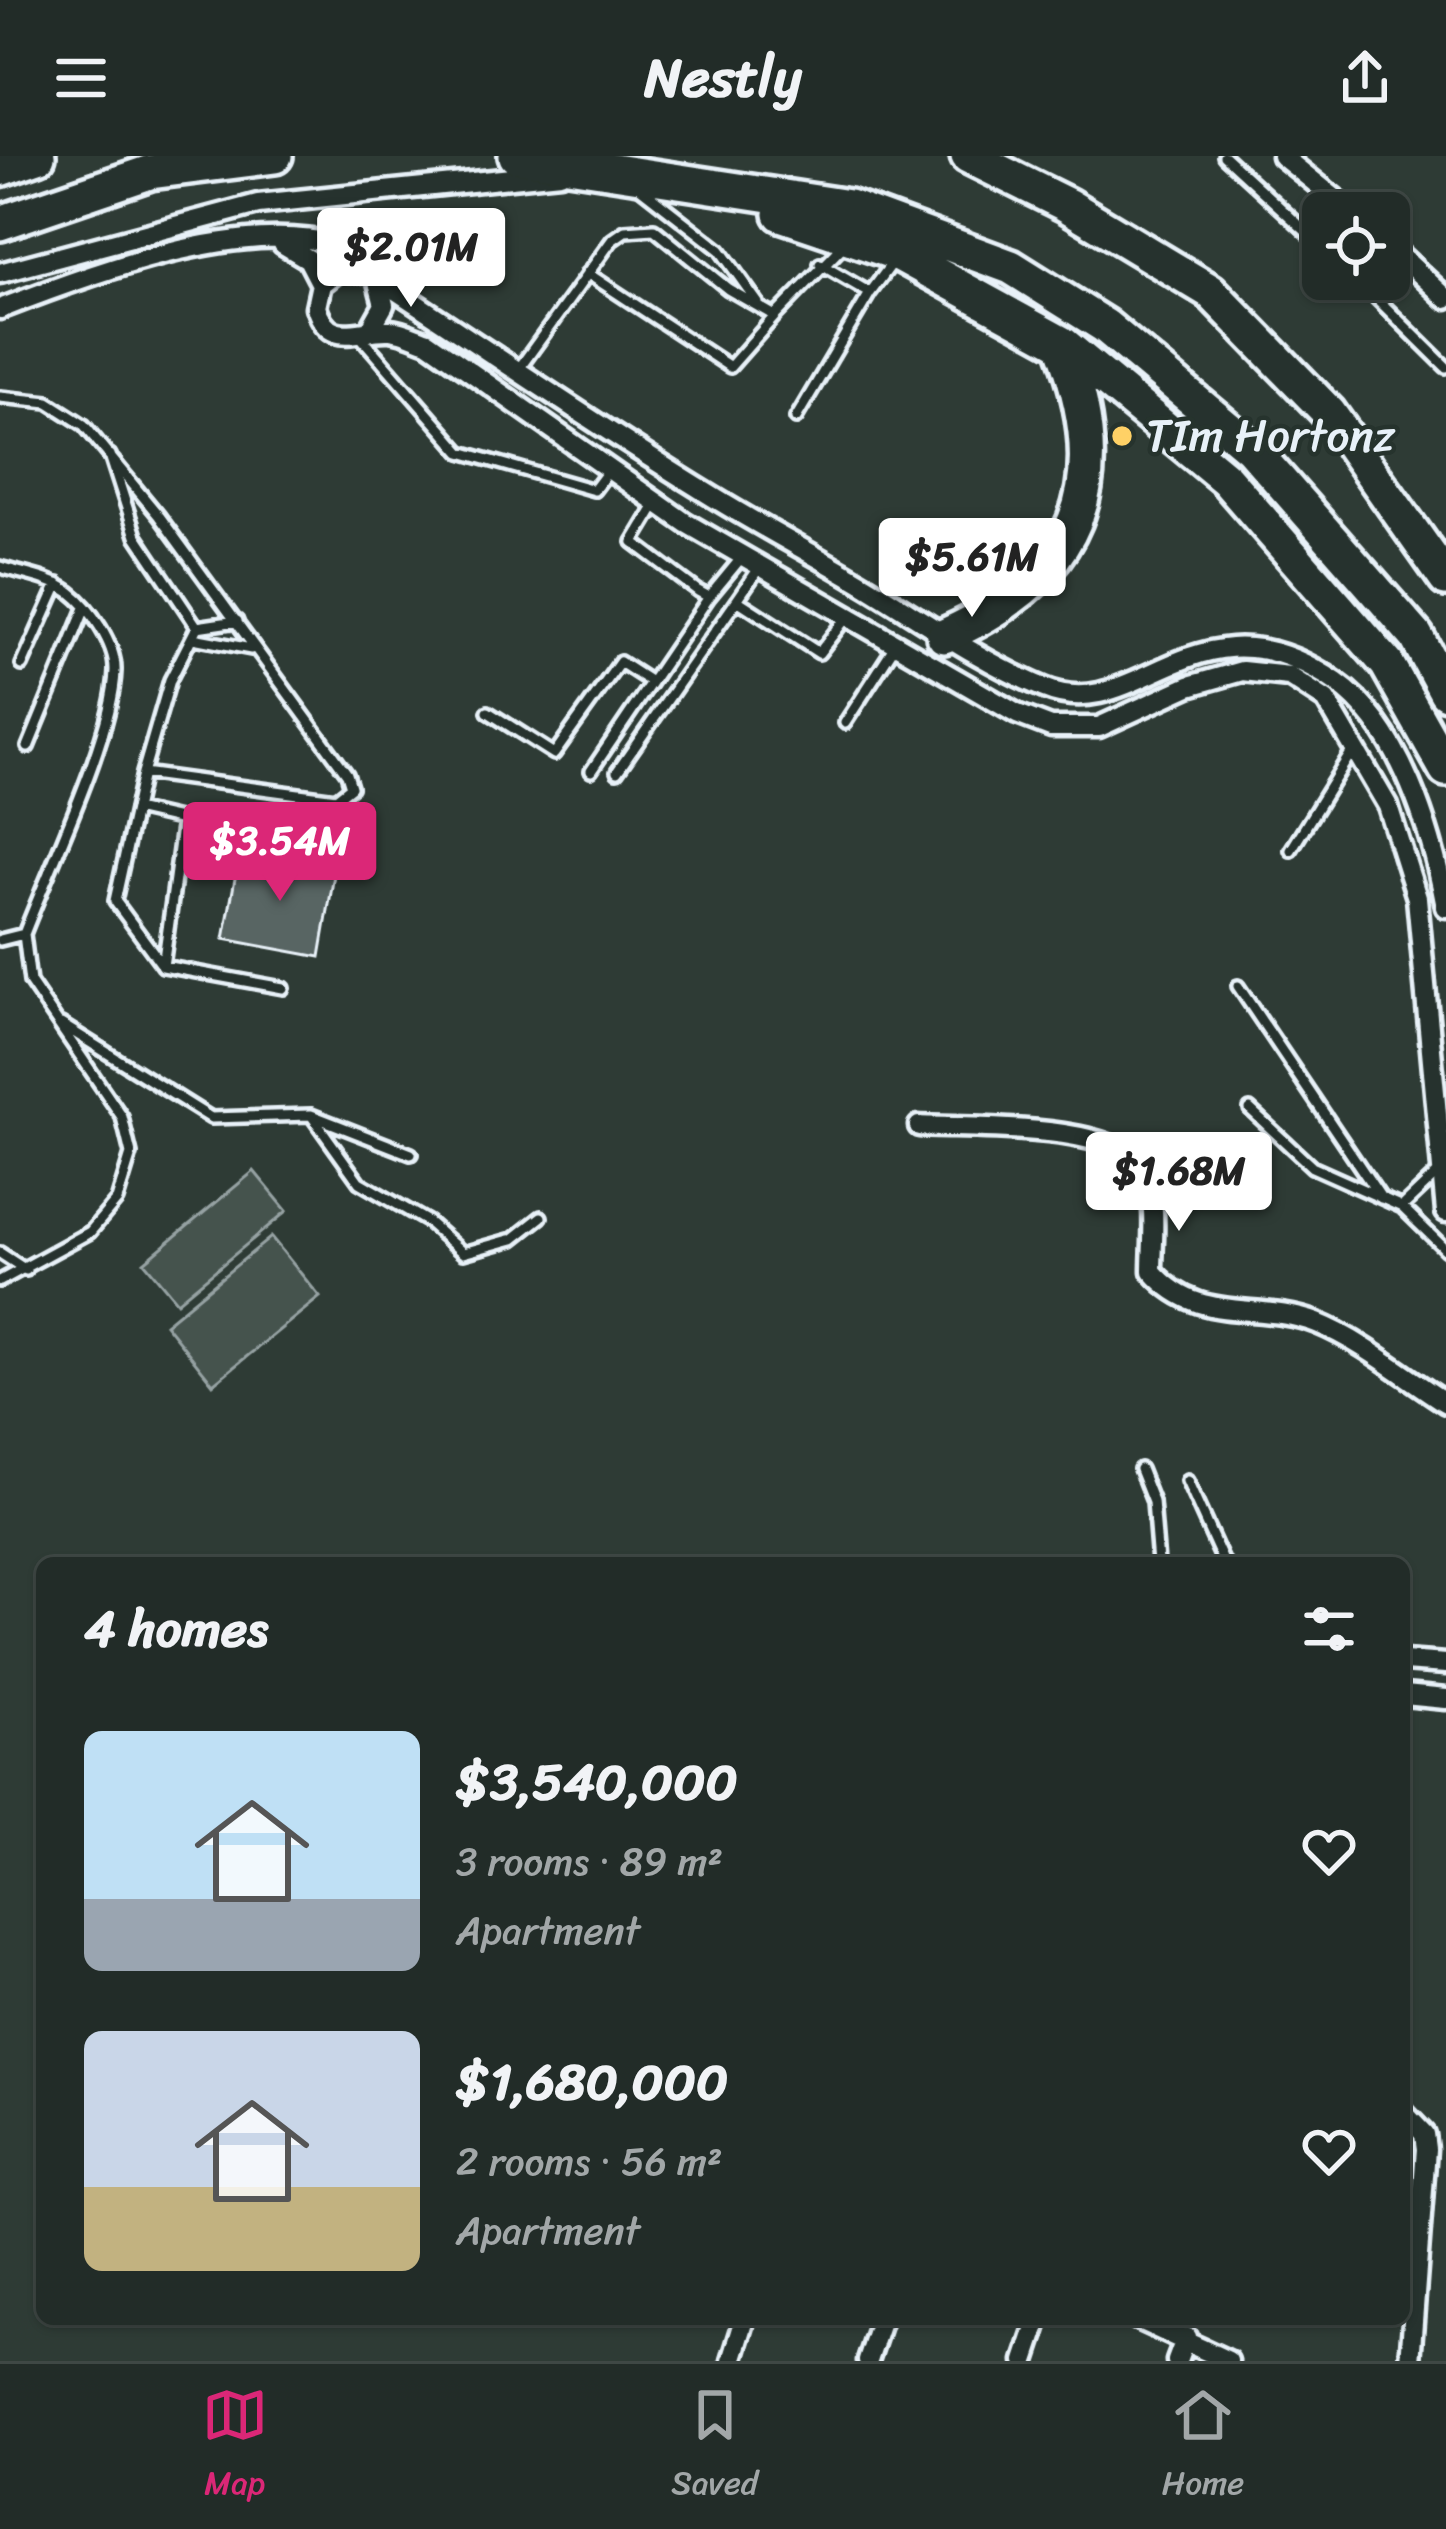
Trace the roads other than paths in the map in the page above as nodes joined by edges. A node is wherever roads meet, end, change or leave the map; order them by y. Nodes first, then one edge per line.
1 (38, 156) edge
2 (275, 156) edge
3 (516, 156) edge
4 (968, 156) edge
5 (995, 156) edge
6 (1224, 156) edge
7 (1282, 156) edge
8 (0, 169) edge
9 (618, 169) junction
10 (1327, 192) edge
11 (1067, 205) junction
12 (0, 223) edge
13 (1302, 228) edge
14 (267, 236) junction
15 (854, 236) junction
16 (899, 254) junction
17 (820, 264) junction
18 (1410, 265) edge
19 (0, 273) edge
20 (587, 273) junction
21 (373, 275) junction
22 (321, 284) junction
23 (870, 293) junction
24 (1446, 298) edge
25 (1379, 300) edge
26 (762, 308) junction
27 (0, 309) edge
28 (775, 316) junction
29 (365, 333) junction
30 (1063, 344) junction
31 (1446, 367) edge
32 (518, 370) junction
33 (0, 397) edge
34 (796, 418) dead end
35 (110, 455) junction
36 (609, 469) junction
37 (706, 494) junction
38 (657, 502) junction
39 (159, 516) junction
40 (686, 524) junction
41 (136, 536) junction
42 (750, 562) junction
43 (0, 567) edge
44 (1446, 579) edge
45 (58, 584) junction
46 (709, 598) junction
47 (737, 600) junction
48 (85, 608) junction
49 (848, 617) junction
50 (237, 621) junction
51 (195, 633) junction
52 (944, 635) junction
53 (896, 644) junction
54 (251, 649) junction
55 (22, 665) dead end
56 (651, 682) junction
57 (1446, 692) edge
58 (488, 712) dead end
59 (845, 722) dead end
60 (1355, 746) junction
61 (28, 748) dead end
62 (1446, 769) edge
63 (591, 771) dead end
64 (616, 772) dead end
65 (143, 773) junction
66 (1411, 792) junction
67 (1388, 806) junction
68 (135, 809) junction
69 (1291, 850) dead end
70 (1446, 907) edge
71 (24, 934) junction
72 (0, 940) edge
73 (163, 966) junction
74 (1238, 986) dead end
75 (283, 988) dead end
76 (57, 1022) junction
77 (1250, 1109) dead end
78 (311, 1115) junction
79 (919, 1126) dead end
80 (1443, 1126) edge
81 (411, 1154) dead end
82 (1443, 1168) edge
83 (1381, 1198) junction
84 (1402, 1207) junction
85 (1446, 1212) edge
86 (541, 1217) dead end
87 (1446, 1250) edge
88 (0, 1253) edge
89 (26, 1270) junction
90 (0, 1281) edge
91 (1446, 1403) edge
92 (1140, 1469) dead end
93 (1186, 1481) dead end
94 (1158, 1557) edge
95 (1221, 1557) edge
96 (1410, 1661) edge
97 (1446, 1664) edge
98 (1410, 1696) edge
99 (1446, 1699) edge
100 (1410, 2119) edge
101 (1410, 2278) edge
102 (744, 2325) edge
103 (880, 2325) edge
104 (1037, 2325) edge
105 (1154, 2325) edge
106 (1409, 2325) edge
107 (1186, 2337) junction
108 (732, 2361) edge
109 (868, 2361) edge
110 (1025, 2361) edge
111 (1177, 2361) edge
112 (1228, 2361) edge
113 (1410, 2361) edge

1 - 8 highway
2 - 12 highway
3 - 9 highway
4 - 11 highway
5 - 11 highway
6 - 13 lane
7 - 10 street
9 - 15 highway
9 - 19 street
9 - 26 lane
9 - 57 highway
11 - 44 highway
14 - 21 street
14 - 22 street
14 - 27 street
15 - 16 highway
15 - 17 lane
16 - 23 lane
16 - 30 highway
17 - 23 lane
17 - 28 lane
18 - 24 street
20 - 26 lane
20 - 28 lane
20 - 32 lane
21 - 22 street
21 - 29 street
21 - 32 street
22 - 29 street
23 - 34 lane
25 - 31 lane
26 - 28 lane
29 - 36 street
29 - 36 lane
30 - 52 highway
30 - 62 highway
32 - 37 street
33 - 35 lane
35 - 39 lane
35 - 41 lane
36 - 38 street
37 - 40 street
37 - 52 street
38 - 40 street
38 - 46 lane
39 - 41 lane
39 - 50 lane
40 - 42 street
41 - 51 lane
42 - 46 lane
42 - 47 lane
42 - 49 street
43 - 45 lane
45 - 48 lane
45 - 55 lane
46 - 56 lane
47 - 49 lane
47 - 64 lane
48 - 61 lane
48 - 71 lane
49 - 53 street
50 - 51 lane
50 - 54 lane
51 - 54 lane
51 - 65 lane
52 - 66 street
53 - 59 lane
53 - 60 street
54 - 65 lane
56 - 58 lane
56 - 63 lane
60 - 67 street
60 - 69 lane
65 - 68 lane
66 - 67 street
66 - 70 street
67 - 80 street
68 - 73 lane
68 - 73 lane
71 - 72 lane
71 - 76 lane
73 - 75 lane
74 - 83 lane
76 - 78 lane
76 - 89 lane
77 - 83 lane
78 - 81 lane
78 - 86 lane
79 - 91 street
80 - 82 street
82 - 84 lane
82 - 85 street
83 - 84 lane
84 - 87 lane
88 - 89 lane
89 - 90 lane
92 - 94 lane
93 - 95 lane
96 - 97 street
98 - 99 street
100 - 101 street
102 - 108 street
103 - 109 street
104 - 110 street
105 - 107 street
106 - 113 street
107 - 111 street
107 - 112 street

